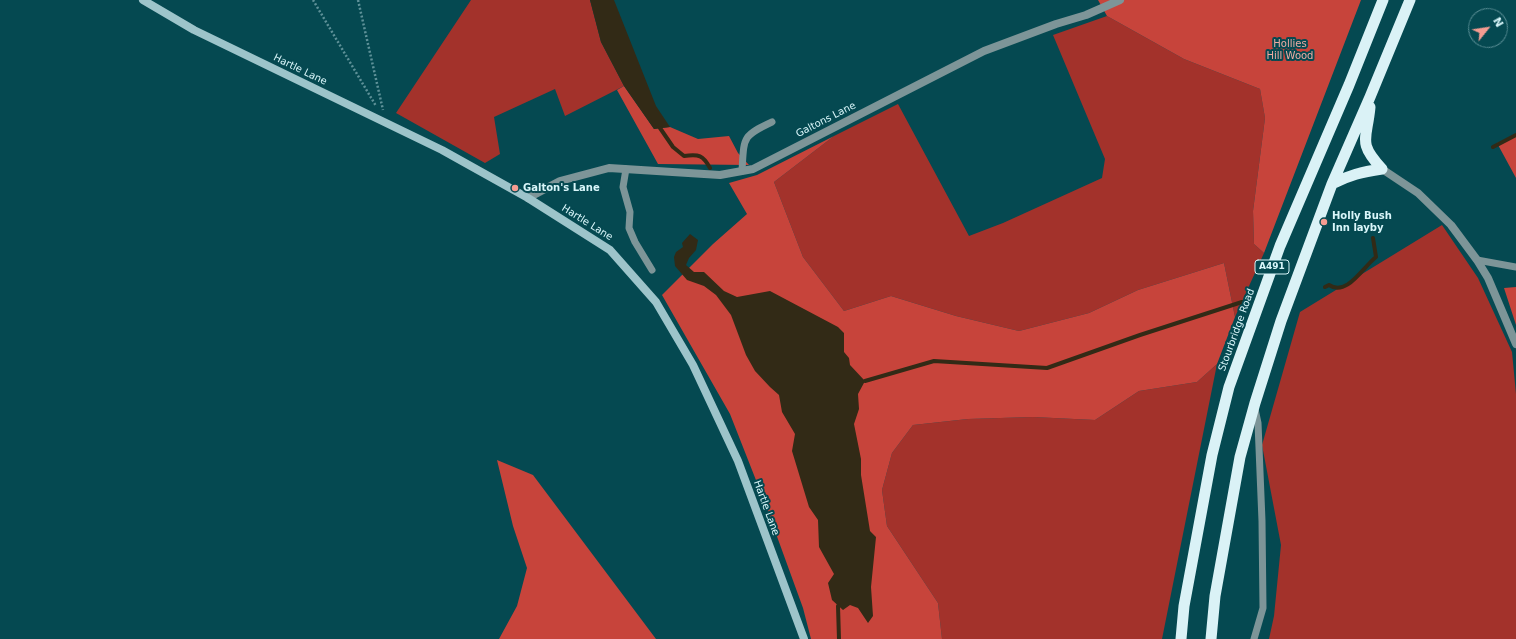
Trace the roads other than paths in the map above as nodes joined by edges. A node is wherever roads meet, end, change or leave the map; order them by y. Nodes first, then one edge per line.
1 (143, 0) edge
2 (1120, 0) edge
3 (1383, 0) edge
4 (1410, 0) edge
5 (1370, 97) junction
6 (772, 122) dead end
7 (626, 169) junction
8 (1382, 169) junction
9 (742, 170) junction
10 (1332, 184) junction
11 (528, 198) junction
12 (1477, 260) junction
13 (1516, 267) edge
14 (652, 270) dead end
15 (1516, 344) edge
16 (1255, 403) junction
17 (804, 639) edge
18 (1181, 639) edge
19 (1210, 639) edge
20 (1254, 639) edge

1 - 11 main road, Hartle Lane
2 - 9 street, Galtons Lane
3 - 18 highway, Stourbridge Road / A491
4 - 5 highway, A491
5 - 8 highway
5 - 10 highway, A491
6 - 9 lane
7 - 9 street, Galtons Lane
7 - 11 street, Galtons Lane
7 - 14 lane
8 - 10 highway
8 - 12 street
10 - 16 highway, A491
11 - 17 main road, Hartle Lane
12 - 13 lane
12 - 15 street
16 - 19 highway, A491
16 - 20 lane

